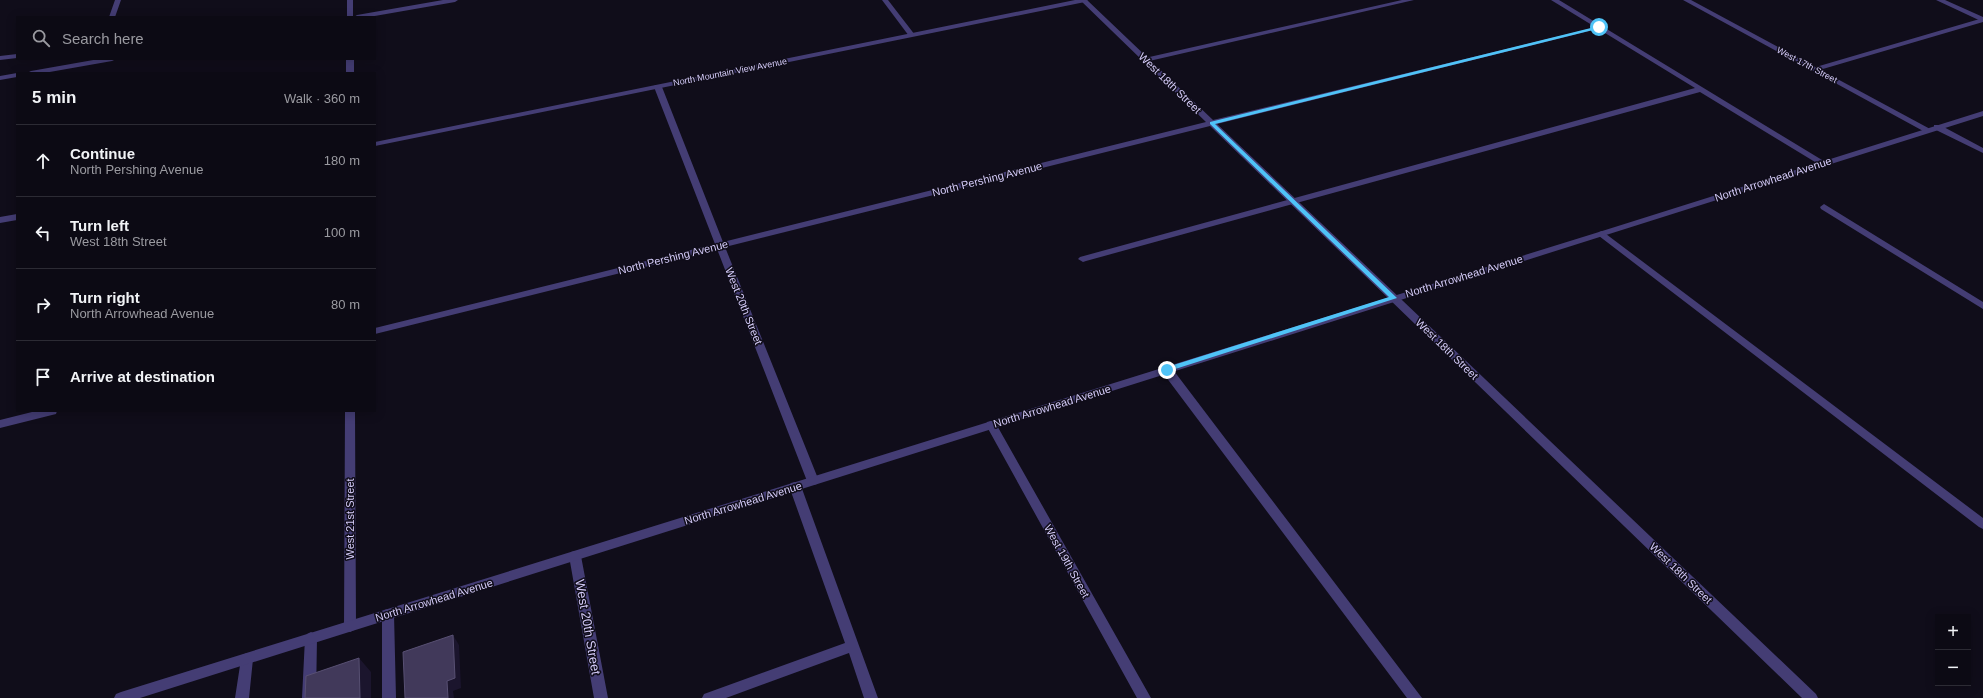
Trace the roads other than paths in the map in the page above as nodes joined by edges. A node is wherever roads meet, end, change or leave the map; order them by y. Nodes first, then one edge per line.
1 (118, 0) edge
2 (350, 0) edge
3 (455, 0) edge
4 (885, 0) edge
5 (1084, 0) edge
6 (1411, 0) edge
7 (1554, 0) edge
8 (1686, 0) edge
9 (1938, 0) edge
10 (112, 16) edge
11 (350, 16) edge
12 (363, 16) edge
13 (1983, 20) edge
14 (1599, 27) junction
15 (912, 35) junction
16 (16, 56) edge
17 (0, 58) edge
18 (98, 60) edge
19 (350, 60) edge
20 (1145, 60) junction
21 (1813, 69) junction
22 (36, 72) edge
23 (350, 72) edge
24 (16, 75) edge
25 (0, 78) edge
26 (658, 87) junction
27 (1701, 89) junction
28 (1983, 113) edge
29 (1212, 123) junction
30 (1937, 127) junction
31 (1928, 130) junction
32 (376, 144) edge
33 (1983, 151) edge
34 (1823, 163) junction
35 (1292, 201) junction
36 (1824, 207) dead end
37 (16, 217) edge
38 (0, 220) edge
39 (1602, 234) junction
40 (720, 245) junction
41 (1083, 259) dead end
42 (1394, 298) junction
43 (1983, 306) edge
44 (376, 331) edge
45 (1167, 370) junction
46 (48, 412) edge
47 (350, 412) edge
48 (0, 424) edge
49 (990, 425) junction
50 (813, 481) junction
51 (795, 486) junction
52 (1983, 524) edge
53 (575, 556) junction
54 (388, 614) junction
55 (350, 626) junction
56 (311, 638) junction
57 (853, 646) junction
58 (247, 659) junction
59 (122, 698) edge
60 (242, 698) edge
61 (309, 698) edge
62 (389, 698) edge
63 (601, 698) edge
64 (709, 698) edge
65 (871, 698) edge
66 (1144, 698) edge
67 (1415, 698) edge
68 (1811, 698) edge

1 - 10 street
2 - 11 street
3 - 12 street
4 - 15 street
5 - 15 street, North Mountain View Avenue
5 - 20 street, West 18th Street
6 - 20 street
7 - 14 street
8 - 21 street, West 17th Street
9 - 13 street
13 - 21 street
14 - 27 street
14 - 29 street, North Pershing Avenue
15 - 26 street, North Mountain View Avenue
16 - 17 street
18 - 22 street
19 - 23 street
20 - 29 street, West 18th Street
21 - 31 street, West 17th Street
24 - 25 street
26 - 32 street, North Mountain View Avenue
26 - 40 street, West 20th Street
27 - 34 street
27 - 35 street
28 - 30 street, North Arrowhead Avenue
29 - 35 street, West 18th Street
29 - 40 street, North Pershing Avenue
30 - 31 street, North Arrowhead Avenue
30 - 33 street
31 - 34 street, North Arrowhead Avenue
34 - 39 street, North Arrowhead Avenue
35 - 41 street
35 - 42 street, West 18th Street
36 - 43 street
37 - 38 street
39 - 42 street, North Arrowhead Avenue
39 - 52 street
40 - 44 street, North Pershing Avenue
40 - 50 street, West 20th Street
42 - 45 street, North Arrowhead Avenue
42 - 68 street, West 18th Street
45 - 49 street, North Arrowhead Avenue
45 - 67 street
46 - 48 street
47 - 55 street, West 21st Street
49 - 50 street, North Arrowhead Avenue
49 - 66 street, West 19th Street
50 - 51 street, North Arrowhead Avenue
51 - 53 street, North Arrowhead Avenue
51 - 57 street
53 - 54 street, North Arrowhead Avenue
53 - 63 street, West 20th Street
54 - 55 street, North Arrowhead Avenue
54 - 62 street
55 - 56 street, North Arrowhead Avenue
56 - 58 street, North Arrowhead Avenue
56 - 61 street
57 - 64 street
57 - 65 street
58 - 59 street, North Arrowhead Avenue
58 - 60 street

